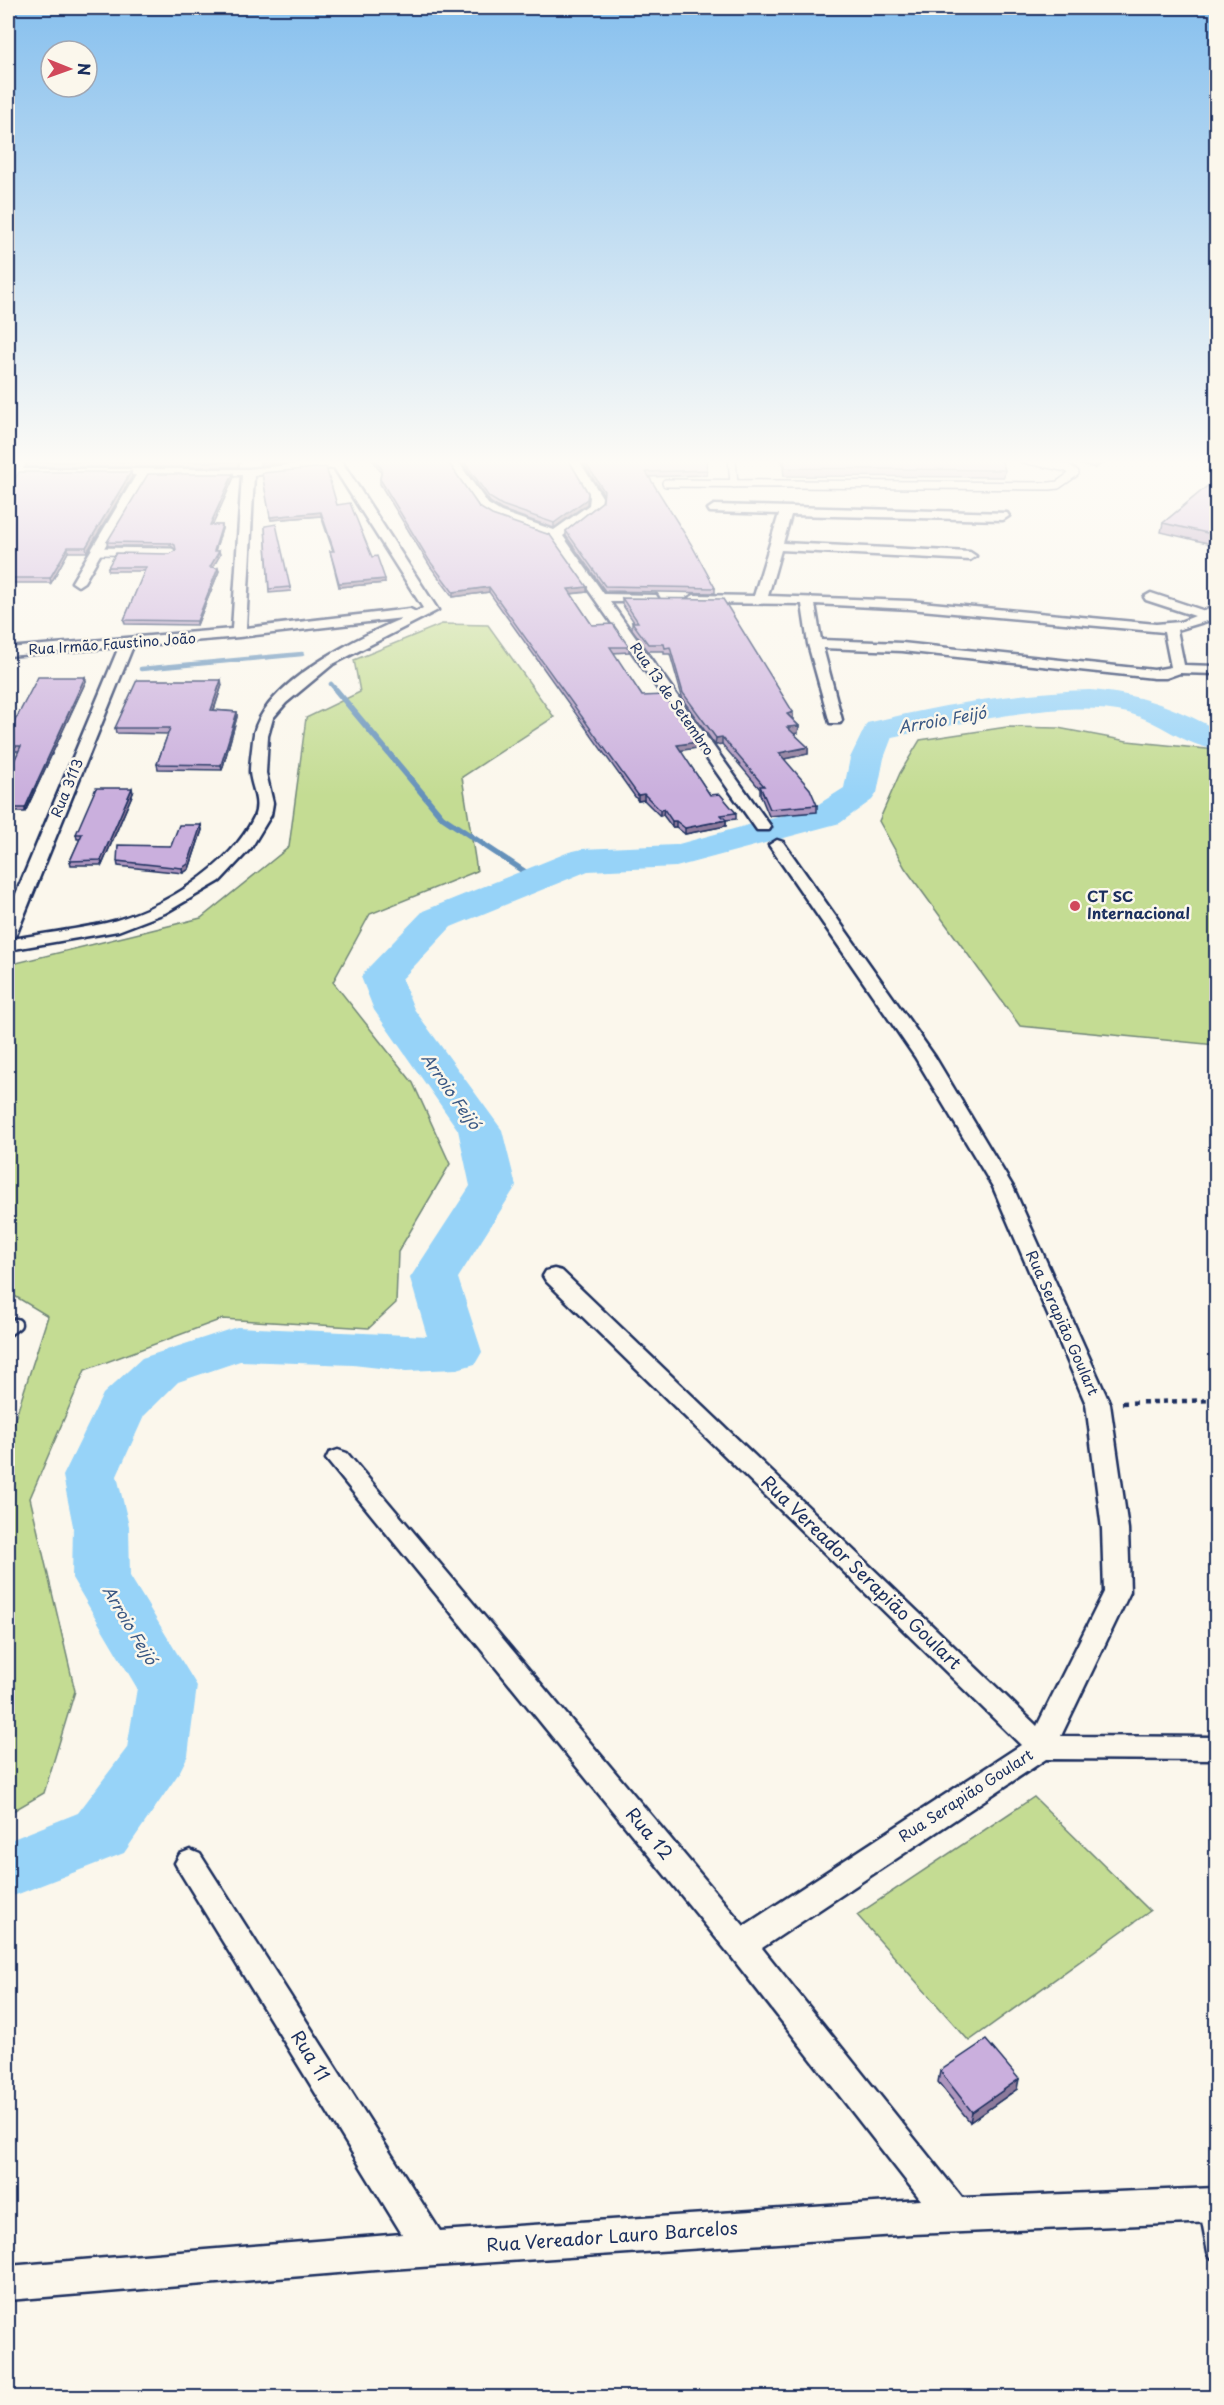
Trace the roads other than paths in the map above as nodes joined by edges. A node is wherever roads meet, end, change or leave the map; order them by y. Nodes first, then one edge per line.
1 (84, 571) edge
2 (242, 571) edge
3 (406, 571) edge
4 (582, 571) edge
5 (767, 571) edge
6 (78, 582) dead end
7 (1151, 597) dead end
8 (601, 598) junction
9 (760, 599) junction
10 (808, 600) junction
11 (431, 610) junction
12 (1213, 615) edge
13 (1170, 628) junction
14 (239, 633) junction
15 (127, 644) junction
16 (815, 644) junction
17 (8, 652) edge
18 (1178, 669) junction
19 (1216, 670) edge
20 (835, 720) dead end
21 (763, 827) dead end
22 (777, 845) dead end
23 (8, 933) edge
24 (8, 945) edge
25 (554, 1276) dead end
26 (338, 1459) dead end
27 (1041, 1747) junction
28 (1216, 1749) edge
29 (190, 1863) dead end
30 (741, 1945) junction
31 (1212, 2206) edge
32 (954, 2215) junction
33 (431, 2249) junction
34 (1216, 2251) edge
35 (8, 2283) edge

1 - 6 street
2 - 14 street
3 - 11 street
4 - 8 street, Rua 13 de Setembro
5 - 9 street
7 - 12 street
8 - 9 street
8 - 21 street, Rua 13 de Setembro
9 - 10 street
10 - 13 street
10 - 16 street
11 - 14 street, Rua Irmão Faustino João
11 - 24 street
12 - 13 street
13 - 18 street
14 - 15 street, Rua Irmão Faustino João
15 - 17 street, Rua Irmão Faustino João
15 - 23 street, Rua 3113
16 - 18 street
16 - 20 street
18 - 19 street
22 - 27 street, Rua Serapião Goulart
25 - 27 street, Rua Vereador Serapião Goulart
26 - 30 street, Rua 12
27 - 28 street
27 - 30 street, Rua Serapião Goulart
29 - 33 street, Rua 11
30 - 32 street, Rua 12
31 - 32 street, Rua Vereador Lauro Barcelos
31 - 34 lane
32 - 33 street, Rua Vereador Lauro Barcelos
33 - 35 street, Rua Vereador Lauro Barcelos

